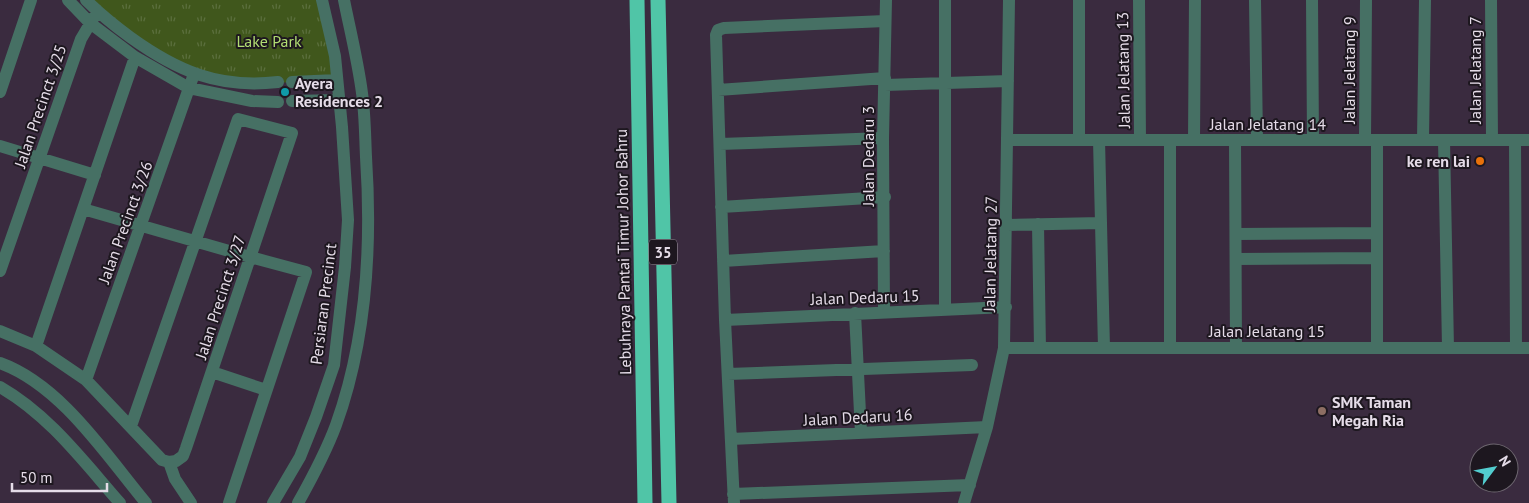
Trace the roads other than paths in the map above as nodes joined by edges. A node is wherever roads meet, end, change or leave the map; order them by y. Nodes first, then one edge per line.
1 (31, 0) edge
2 (68, 0) edge
3 (86, 0) edge
4 (322, 0) edge
5 (344, 0) edge
6 (636, 0) edge
7 (658, 0) edge
8 (886, 0) edge
9 (945, 0) edge
10 (1009, 0) edge
11 (1079, 0) edge
12 (1139, 0) edge
13 (1195, 0) edge
14 (1255, 0) edge
15 (1312, 0) edge
16 (1366, 0) edge
17 (1425, 0) edge
18 (1491, 0) edge
19 (97, 12) junction
20 (885, 21) junction
21 (90, 23) junction
22 (135, 57) junction
23 (194, 74) junction
24 (337, 80) junction
25 (885, 81) junction
26 (1008, 81) junction
27 (278, 82) dead end
28 (262, 84) junction
29 (946, 84) junction
30 (189, 88) junction
31 (718, 90) junction
32 (0, 92) edge
33 (340, 100) junction
34 (264, 102) junction
35 (278, 102) dead end
36 (883, 138) junction
37 (1007, 140) junction
38 (1079, 140) junction
39 (1099, 140) junction
40 (1140, 140) junction
41 (1170, 140) junction
42 (1194, 140) junction
43 (1236, 140) junction
44 (1257, 140) junction
45 (1313, 140) junction
46 (1371, 140) junction
47 (1424, 140) junction
48 (1444, 140) junction
49 (1492, 140) junction
50 (1515, 140) junction
51 (1529, 140) edge
52 (720, 144) junction
53 (0, 146) edge
54 (40, 158) junction
55 (95, 175) junction
56 (885, 197) junction
57 (721, 207) junction
58 (83, 209) junction
59 (1101, 223) junction
60 (1038, 224) junction
61 (1007, 225) junction
62 (140, 226) junction
63 (1376, 233) junction
64 (1236, 234) junction
65 (194, 242) junction
66 (884, 250) junction
67 (250, 257) junction
68 (1377, 258) junction
69 (1236, 259) junction
70 (723, 261) junction
71 (0, 271) edge
72 (1006, 306) junction
73 (945, 310) junction
74 (884, 312) junction
75 (855, 313) junction
76 (725, 320) junction
77 (0, 331) edge
78 (36, 346) junction
79 (1004, 348) junction
80 (1040, 348) junction
81 (1104, 348) junction
82 (1170, 348) junction
83 (1236, 348) junction
84 (1377, 348) junction
85 (1448, 348) junction
86 (1516, 348) junction
87 (1529, 348) edge
88 (0, 363) edge
89 (972, 365) dead end
90 (858, 369) junction
91 (212, 372) junction
92 (728, 374) junction
93 (86, 380) junction
94 (0, 387) edge
95 (266, 390) junction
96 (130, 426) junction
97 (987, 427) junction
98 (861, 433) junction
99 (731, 439) junction
100 (169, 462) junction
101 (970, 485) junction
102 (733, 498) edge
103 (120, 503) edge
104 (146, 503) edge
105 (191, 503) edge
106 (229, 503) edge
107 (273, 503) edge
108 (298, 503) edge
109 (645, 503) edge
110 (669, 503) edge
111 (964, 503) edge

1 - 32 street
2 - 21 street
3 - 19 street
4 - 24 street, Persiaran Precinct
5 - 108 street
6 - 109 highway, Lebuhraya Pantai Timur Johor Bahru / 35
7 - 110 highway, 35
8 - 20 street, Jalan Dedaru 3
9 - 29 street
10 - 26 street, Jalan Jelatang 27
11 - 38 street
12 - 40 street, Jalan Jelatang 13
13 - 42 street
14 - 44 street
15 - 45 street
16 - 46 street, Jalan Jelatang 9
17 - 47 street
18 - 49 street, Jalan Jelatang 7
19 - 21 street, Jalan Precinct 3/25
19 - 23 street
20 - 25 street, Jalan Dedaru 3
20 - 31 street
21 - 22 street
21 - 54 street, Jalan Precinct 3/25
22 - 30 street
22 - 55 street
23 - 28 street
23 - 30 street, Jalan Precinct 3/26
24 - 33 street, Persiaran Precinct
24 - 33 street
25 - 29 street
25 - 31 street
25 - 36 street, Jalan Dedaru 3
26 - 29 street
26 - 37 street, Jalan Jelatang 27
27 - 28 street
28 - 34 street
29 - 73 street
30 - 34 street
30 - 62 street, Jalan Precinct 3/26
31 - 52 street
33 - 107 street, Persiaran Precinct
34 - 35 street
36 - 52 street
36 - 56 street, Jalan Dedaru 3
37 - 38 street, Jalan Jelatang 14
37 - 61 street, Jalan Jelatang 27
38 - 39 street, Jalan Jelatang 14
39 - 40 street, Jalan Jelatang 14
39 - 59 street
40 - 41 street, Jalan Jelatang 14
41 - 42 street, Jalan Jelatang 14
41 - 82 street
42 - 43 street, Jalan Jelatang 14
43 - 44 street, Jalan Jelatang 14
43 - 64 street
44 - 45 street, Jalan Jelatang 14
45 - 46 street, Jalan Jelatang 14
46 - 47 street, Jalan Jelatang 14
46 - 63 street, Jalan Jelatang 9
47 - 48 street, Jalan Jelatang 14
48 - 49 street, Jalan Jelatang 14
48 - 85 street
49 - 50 street, Jalan Jelatang 14
50 - 51 street, Jalan Jelatang 14
50 - 86 street
52 - 57 street
53 - 54 street
54 - 55 street
54 - 71 street, Jalan Precinct 3/25
55 - 58 street
56 - 57 street
56 - 66 street, Jalan Dedaru 3
57 - 70 street
58 - 62 street
58 - 78 street
59 - 60 street
59 - 81 street
60 - 61 street
60 - 80 street
61 - 72 street, Jalan Jelatang 27
62 - 65 street
62 - 93 street, Jalan Precinct 3/26
63 - 64 street
63 - 68 street, Jalan Jelatang 9
64 - 69 street
65 - 67 street
65 - 67 street, Jalan Precinct 3/27
65 - 96 street
66 - 70 street
66 - 74 street, Jalan Dedaru 3
67 - 91 street, Jalan Precinct 3/27
67 - 95 street
68 - 69 street
68 - 84 street, Jalan Jelatang 9
69 - 83 street
70 - 76 street
72 - 73 street, Jalan Dedaru 15
72 - 79 street, Jalan Jelatang 27
73 - 74 street, Jalan Dedaru 15
74 - 75 street, Jalan Dedaru 15
75 - 76 street, Jalan Dedaru 15
75 - 90 street
76 - 92 street
77 - 78 street
78 - 93 street
79 - 80 street, Jalan Jelatang 15
79 - 97 street, Jalan Jelatang 27
80 - 81 street, Jalan Jelatang 15
81 - 82 street, Jalan Jelatang 15
82 - 83 street, Jalan Jelatang 15
83 - 84 street, Jalan Jelatang 15
84 - 85 street, Jalan Jelatang 15
85 - 86 street, Jalan Jelatang 15
86 - 87 street, Jalan Jelatang 15
88 - 104 street
89 - 90 street
90 - 92 street
90 - 98 street
91 - 95 street
91 - 100 street, Jalan Precinct 3/27
92 - 99 street
93 - 96 street
94 - 103 street
95 - 106 street
96 - 100 street
97 - 98 street, Jalan Dedaru 16
97 - 101 street, Jalan Jelatang 27
98 - 99 street, Jalan Dedaru 16
99 - 102 street
100 - 105 street
101 - 102 street
101 - 111 street, Jalan Jelatang 27

